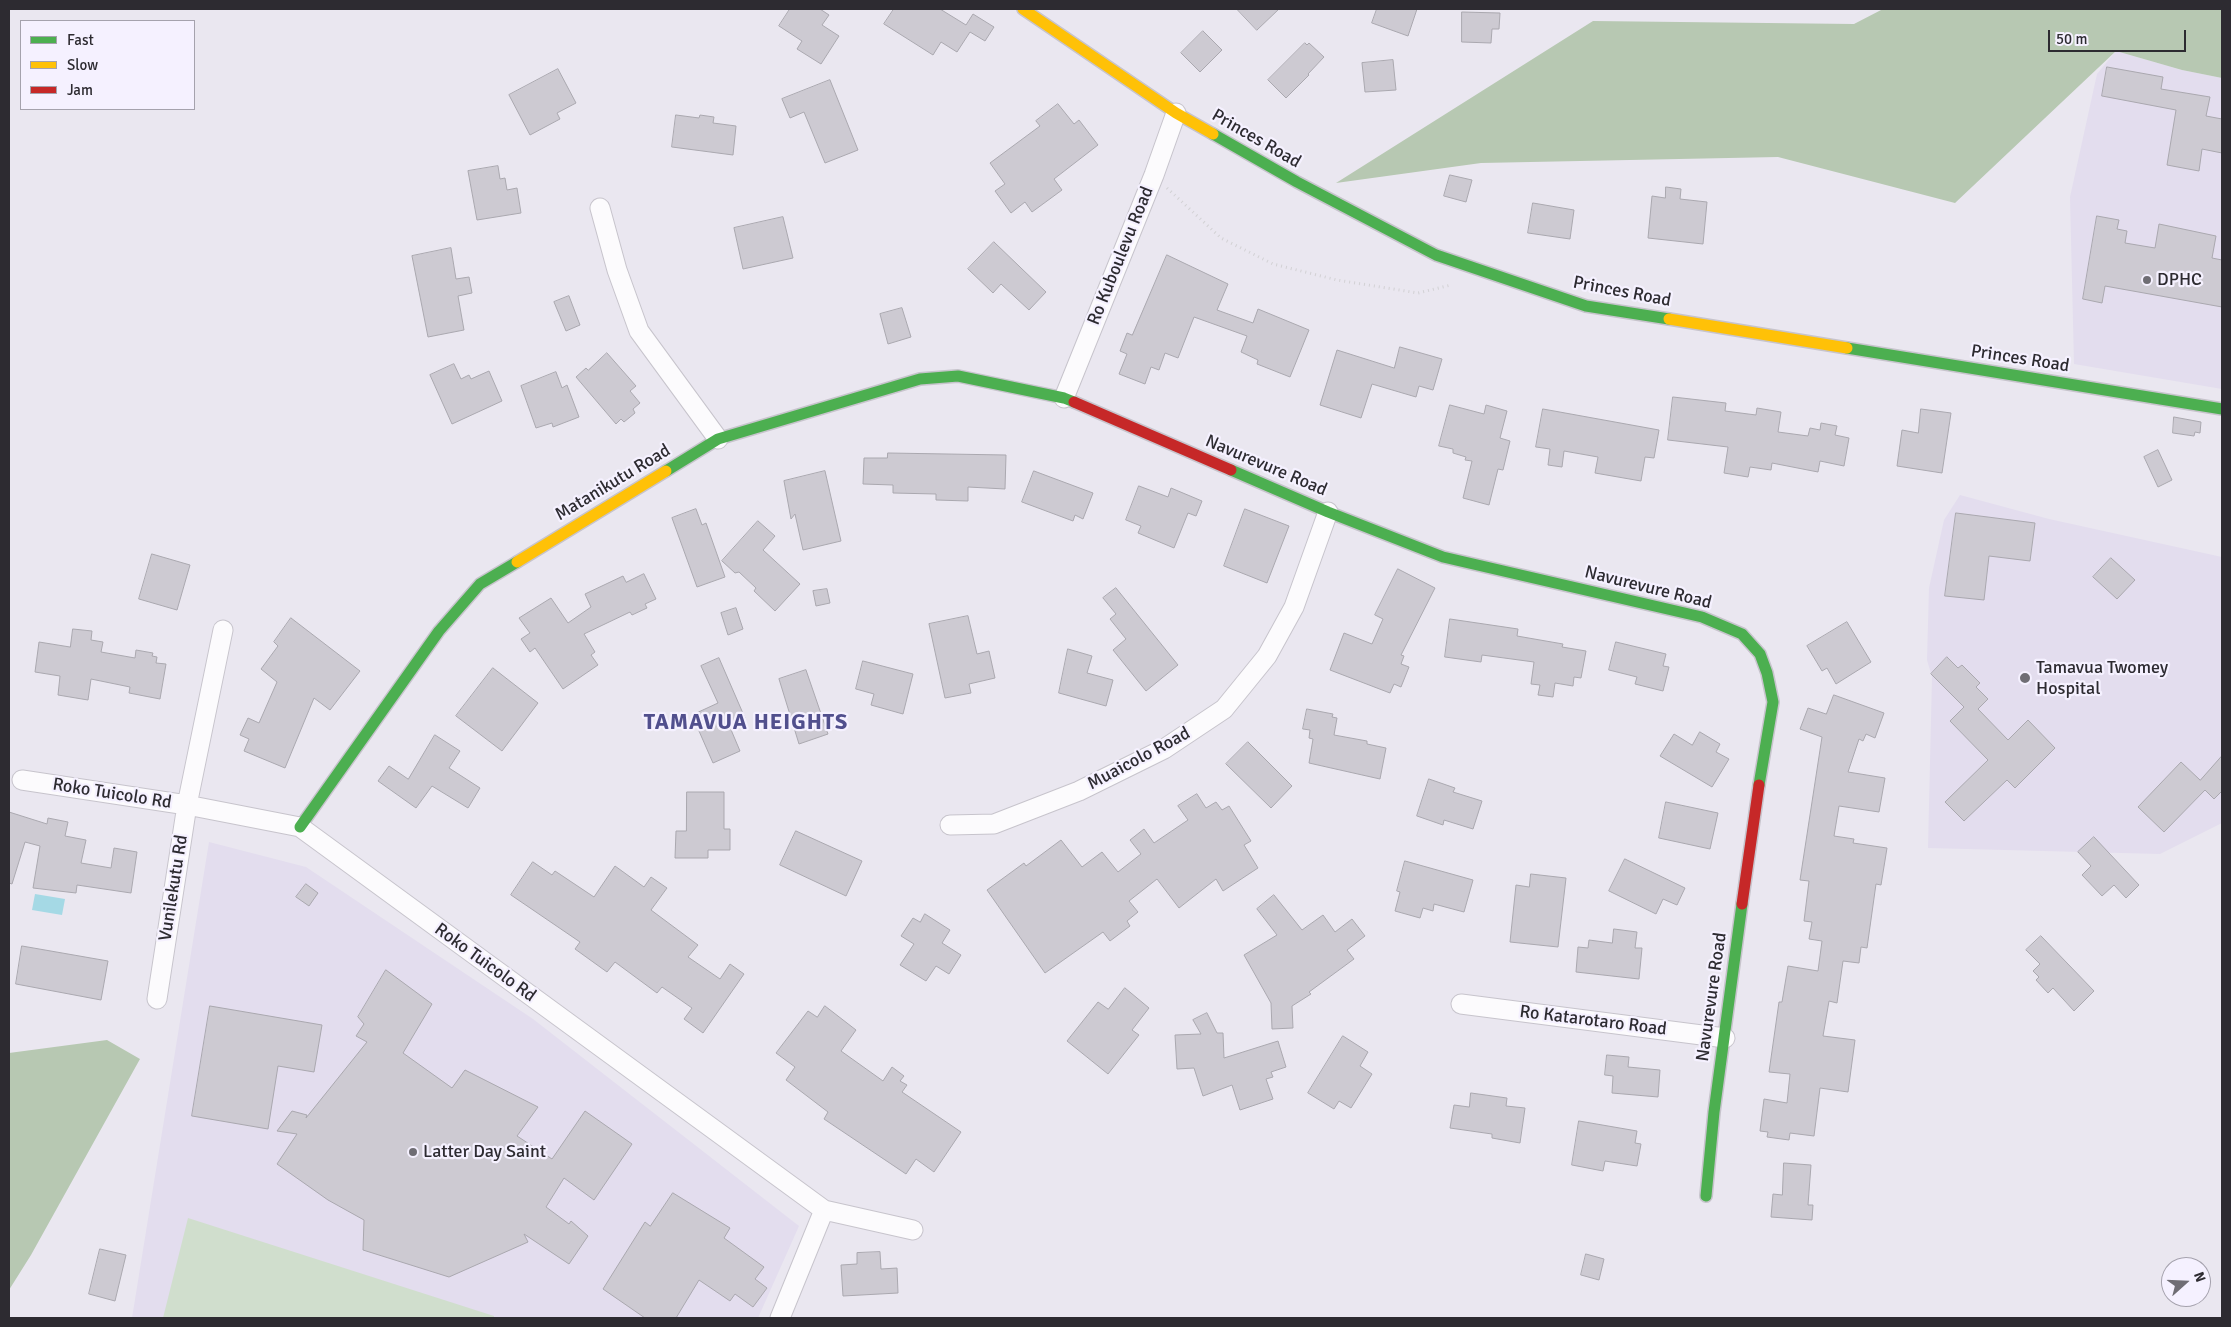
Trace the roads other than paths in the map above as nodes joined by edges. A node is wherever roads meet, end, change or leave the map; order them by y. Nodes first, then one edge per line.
1 (1023, 9) edge
2 (1176, 113) junction
3 (600, 208) dead end
4 (1064, 398) junction
5 (2222, 409) edge
6 (718, 439) junction
7 (1328, 512) junction
8 (223, 630) dead end
9 (22, 780) dead end
10 (186, 805) junction
11 (950, 825) dead end
12 (300, 827) junction
13 (157, 999) dead end
14 (1461, 1004) dead end
15 (1725, 1038) junction
16 (1706, 1196) dead end
17 (824, 1210) junction
18 (913, 1230) dead end
19 (780, 1318) edge

1 - 2 street, Princes Road
2 - 4 street, Ro Kuboulevu Road
2 - 5 street, Princes Road
3 - 6 street
4 - 6 street, Matanikutu Road
4 - 7 street, Navurevure Road
6 - 12 street, Matanikutu Road
7 - 11 street, Muaicolo Road
7 - 15 street, Navurevure Road
8 - 10 street, Vunilekutu Rd
9 - 10 street, Roko Tuicolo Rd
10 - 12 street, Roko Tuicolo Rd
10 - 13 street, Vunilekutu Rd
12 - 17 street, Roko Tuicolo Rd
14 - 15 street, Ro Katarotaro Road
15 - 16 street, Navurevure Road
17 - 18 street, Roko Tuicolo Rd
17 - 19 street

